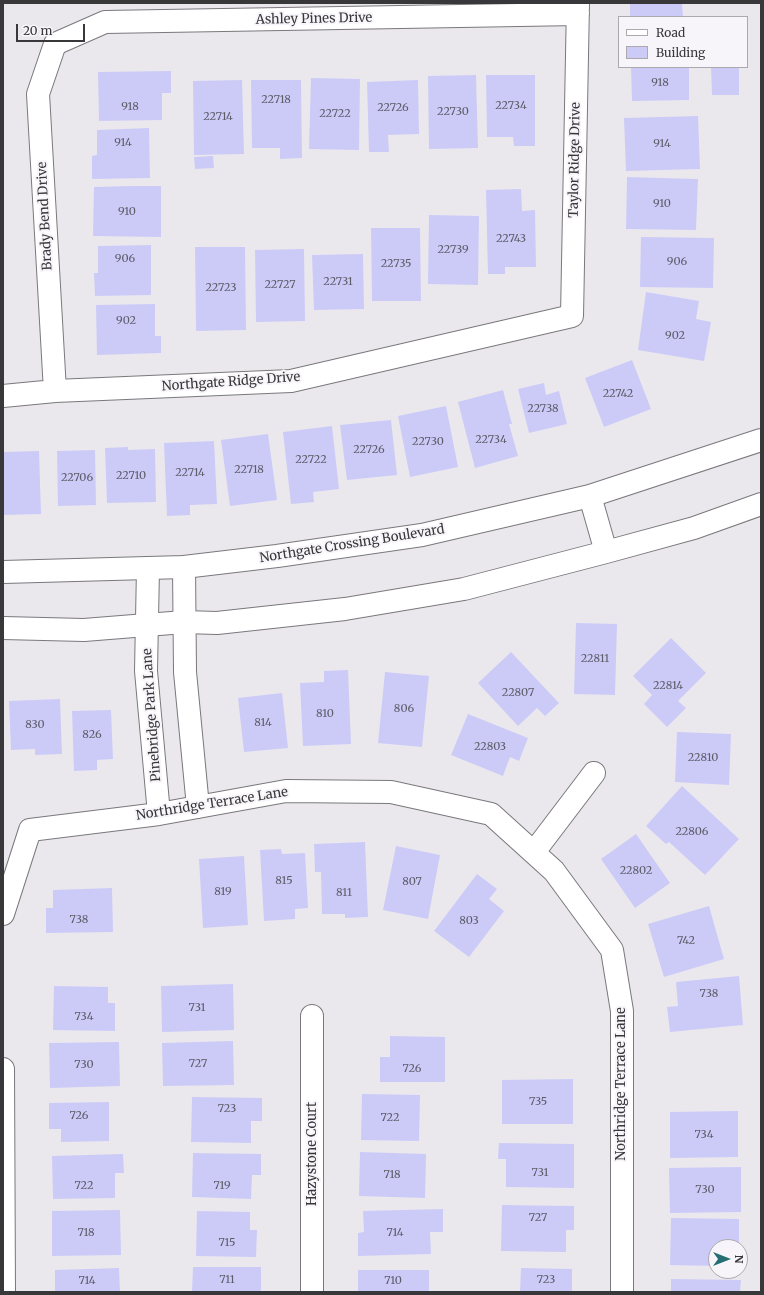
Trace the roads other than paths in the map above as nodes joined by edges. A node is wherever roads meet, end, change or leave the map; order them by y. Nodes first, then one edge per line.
1 (578, 9) edge
2 (55, 44) joint
3 (572, 316) joint
4 (55, 392) junction
5 (3, 396) edge
6 (761, 440) edge
7 (590, 496) junction
8 (761, 504) edge
9 (606, 552) junction
10 (184, 567) junction
11 (148, 568) junction
12 (3, 572) edge
13 (184, 622) junction
14 (147, 625) junction
15 (3, 628) edge
16 (594, 773) dead end
17 (198, 807) junction
18 (159, 814) junction
19 (534, 852) junction
20 (3, 914) edge
21 (312, 1016) dead end
22 (3, 1069) edge
23 (4, 1292) edge
24 (312, 1292) edge
25 (622, 1292) edge

1 - 2 street, Ashley Pines Drive
1 - 3 street, Taylor Ridge Drive
2 - 4 street, Brady Bend Drive
3 - 4 street, Northgate Ridge Drive
4 - 5 street, Northgate Ridge Drive
6 - 7 street, Northgate Crossing Boulevard
7 - 9 street
7 - 10 street, Northgate Crossing Boulevard
8 - 9 street
9 - 13 street
10 - 11 street, Northgate Crossing Boulevard
10 - 13 street
11 - 12 street, Northgate Crossing Boulevard
11 - 14 street, Pinebridge Park Lane
13 - 14 street
13 - 17 street
14 - 15 street
14 - 18 street, Pinebridge Park Lane
16 - 19 street
17 - 18 street, Northridge Terrace Lane
17 - 19 street, Northridge Terrace Lane
18 - 20 street, Northridge Terrace Lane
19 - 25 street, Northridge Terrace Lane
21 - 24 street, Hazystone Court
22 - 23 street

